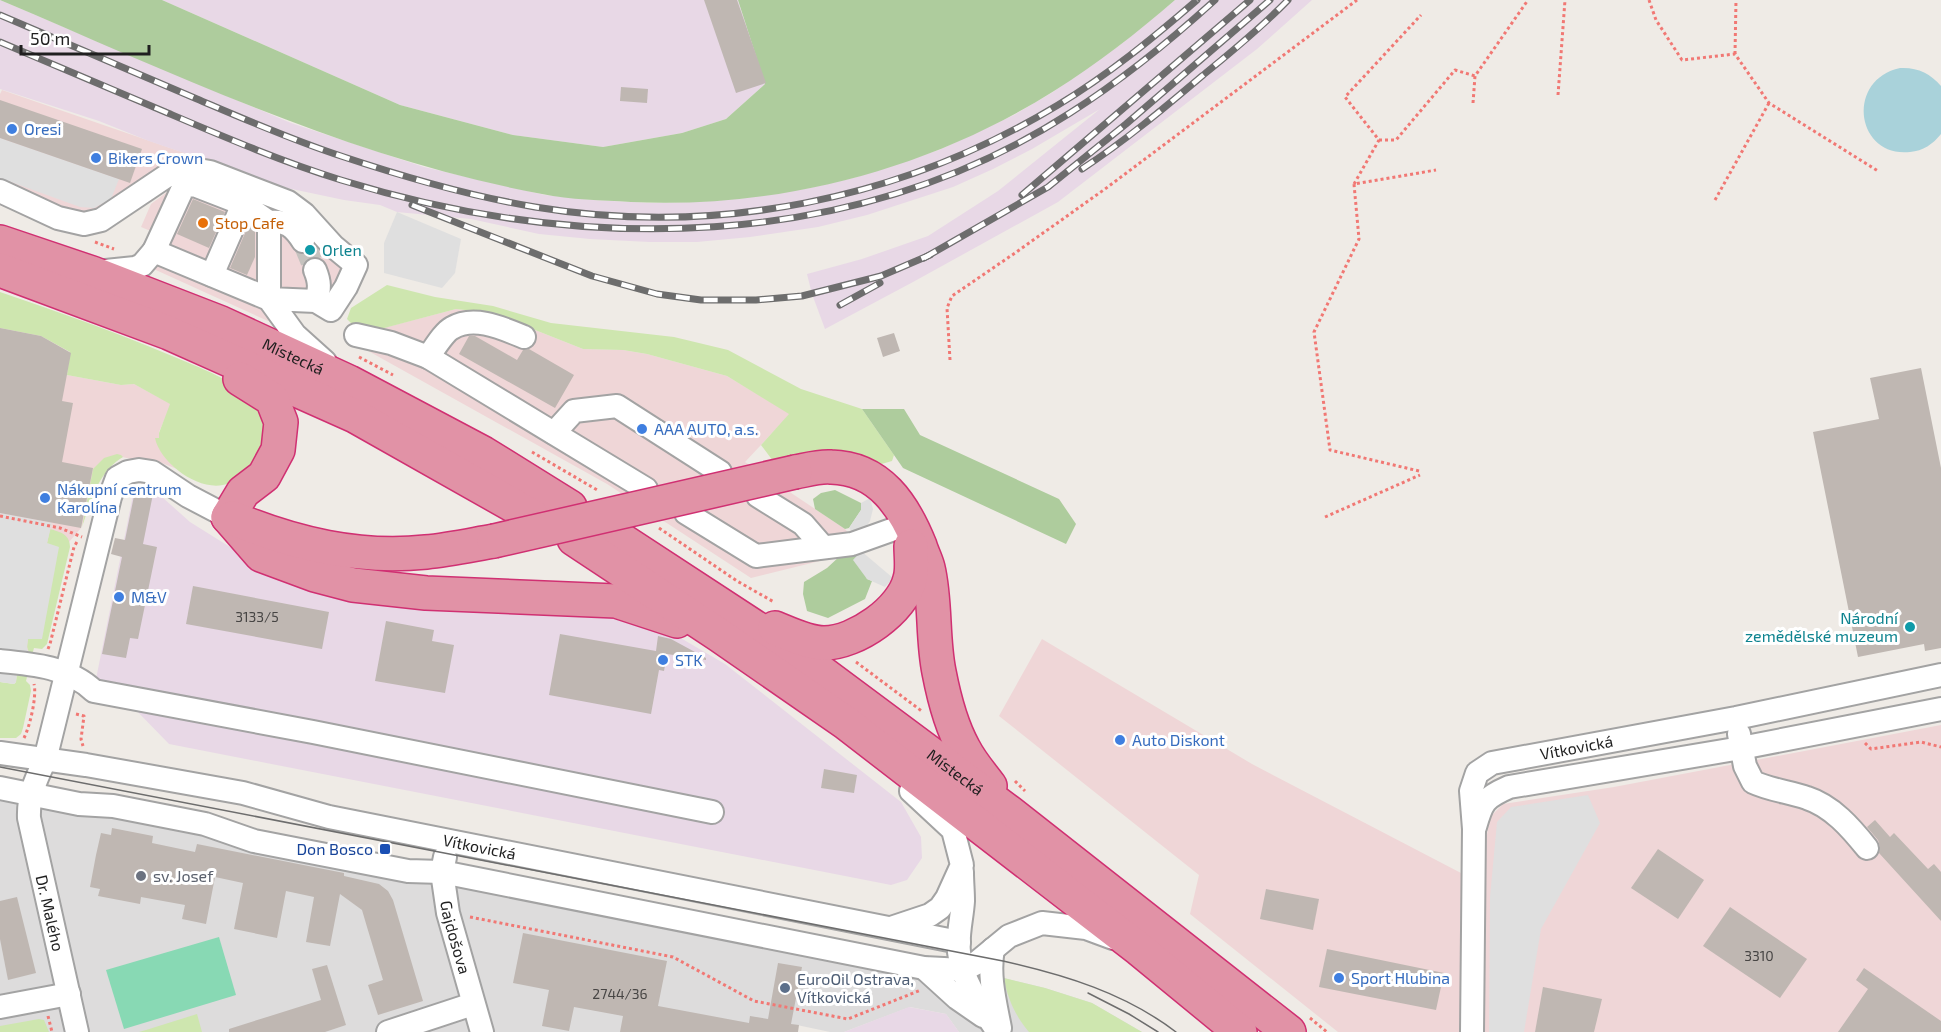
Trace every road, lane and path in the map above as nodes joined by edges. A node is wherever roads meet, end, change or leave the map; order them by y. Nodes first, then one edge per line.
1 (1356, 0) edge
2 (1528, 0) edge
3 (1565, 0) edge
4 (1649, 0) edge
5 (1736, 0) edge
6 (1421, 15) dead end
7 (1735, 54) junction
8 (1475, 76) junction
9 (1558, 95) dead end
10 (1473, 103) dead end
11 (1769, 103) junction
12 (1378, 140) junction
13 (1436, 170) dead end
14 (1878, 171) dead end
15 (1354, 184) junction
16 (0, 191) edge
17 (1715, 200) dead end
18 (243, 204) junction
19 (269, 222) junction
20 (303, 241) tunnel mouth
21 (0, 242) edge
22 (154, 251) junction
23 (0, 270) edge
24 (315, 270) tunnel mouth
25 (92, 273) junction
26 (212, 275) junction
27 (269, 299) junction
28 (316, 301) junction
29 (169, 333) junction
30 (356, 335) dead end
31 (524, 337) dead end
32 (428, 357) junction
33 (950, 360) dead end
34 (349, 382) junction
35 (554, 433) junction
36 (720, 472) dead end
37 (646, 489) dead end
38 (758, 496) dead end
39 (570, 507) dead end
40 (686, 513) dead end
41 (0, 516) edge
42 (532, 516) dead end
43 (228, 517) junction
44 (1324, 517) dead end
45 (911, 524) junction
46 (608, 531) dead end
47 (87, 535) junction
48 (574, 539) dead end
49 (823, 547) junction
50 (723, 622) junction
51 (0, 662) edge
52 (35, 665) junction
53 (67, 674) junction
54 (1941, 675) edge
55 (1941, 709) edge
56 (1736, 718) junction
57 (846, 723) junction
58 (1854, 727) junction
59 (22, 741) dead end
60 (1941, 747) edge
61 (1741, 748) junction
62 (0, 753) edge
63 (45, 760) junction
64 (0, 788) edge
65 (31, 794) junction
66 (712, 812) dead end
67 (1009, 812) junction
68 (1474, 829) junction
69 (448, 841) junction
70 (1867, 848) dead end
71 (962, 865) junction
72 (442, 872) junction
73 (448, 913) junction
74 (887, 929) junction
75 (959, 942) junction
76 (993, 949) junction
77 (1139, 950) junction
78 (963, 970) junction
79 (924, 978) junction
80 (69, 994) junction
81 (473, 1004) junction
82 (0, 1007) edge
83 (48, 1016) dead end
84 (997, 1029) edge
85 (52, 1032) edge
86 (76, 1032) edge
87 (388, 1032) edge
88 (482, 1032) edge
89 (1240, 1032) edge
90 (1289, 1032) edge
91 (1472, 1032) edge

1 - 33 path
2 - 8 path
3 - 9 path
4 - 7 path
5 - 7 path
6 - 12 path
7 - 11 path
8 - 10 path
8 - 12 path
11 - 14 path
11 - 17 path
12 - 15 path
13 - 15 path
15 - 44 path
16 - 28 street
18 - 19 street
18 - 22 street
18 - 26 street
19 - 20 street
19 - 27 street
21 - 25 highway, Místecká
22 - 25 street
22 - 26 street
23 - 29 highway, Místecká
24 - 28 street
25 - 34 highway, Místecká
26 - 27 street
27 - 28 street
27 - 34 street
29 - 42 highway, Místecká
29 - 43 highway
30 - 32 street
31 - 32 street
32 - 35 street
34 - 39 highway, Místecká
35 - 36 street
35 - 37 street
38 - 49 street
40 - 49 street
41 - 47 path
43 - 45 highway, bridge
43 - 47 street
43 - 50 highway
45 - 49 street
45 - 50 highway
45 - 67 highway
46 - 50 highway, Místecká
47 - 52 path
47 - 53 street
48 - 50 highway, Místecká
50 - 57 highway, Místecká
50 - 67 highway, Místecká
51 - 52 street
52 - 53 street
52 - 59 path
53 - 63 street
53 - 66 street
54 - 56 street, Vítkovická
55 - 58 street, Vítkovická
56 - 61 street
56 - 68 street, Vítkovická
57 - 71 street
57 - 77 highway, Místecká
58 - 60 path
58 - 61 street, Vítkovická
61 - 68 street, Vítkovická
61 - 70 street
62 - 63 street, Vítkovická
63 - 65 street
63 - 69 street, Vítkovická
64 - 65 street, Vítkovická
65 - 72 street, Vítkovická
65 - 80 street, Dr. Malého
67 - 90 highway, Místecká
68 - 91 street, Vítkovická
69 - 72 street, Gajdošova
69 - 74 street, Vítkovická
71 - 74 street
71 - 75 street
72 - 73 street, Gajdošova
72 - 79 street, Vítkovická
73 - 79 path
73 - 81 street, Gajdošova
74 - 75 street, Vítkovická
75 - 78 street
76 - 77 street
76 - 78 street
76 - 84 street
77 - 89 highway, Místecká
78 - 79 street, Vítkovická
78 - 84 street
79 - 84 street
80 - 82 street
80 - 86 street, Dr. Malého
81 - 87 street
81 - 88 street, Gajdošova
83 - 85 path

